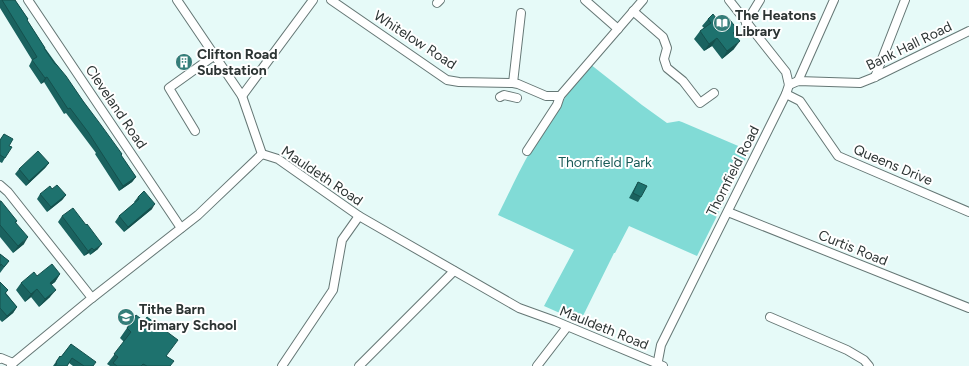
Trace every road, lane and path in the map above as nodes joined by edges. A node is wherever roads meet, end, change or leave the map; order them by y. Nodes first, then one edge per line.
1 (28, 0) edge
2 (177, 0) edge
3 (313, 0) edge
4 (331, 0) edge
5 (585, 0) edge
6 (643, 0) edge
7 (729, 0) edge
8 (760, 0) edge
9 (834, 0) edge
10 (905, 0) edge
11 (633, 11) junction
12 (522, 14) dead end
13 (746, 23) junction
14 (618, 29) junction
15 (969, 31) edge
16 (215, 55) junction
17 (875, 77) junction
18 (798, 81) junction
19 (511, 83) junction
20 (787, 90) junction
21 (714, 93) dead end
22 (242, 96) junction
23 (560, 96) junction
24 (517, 98) dead end
25 (195, 131) dead end
26 (527, 151) dead end
27 (262, 154) junction
28 (0, 185) edge
29 (728, 212) junction
30 (969, 212) edge
31 (359, 216) junction
32 (182, 228) junction
33 (454, 271) junction
34 (92, 298) junction
35 (969, 308) edge
36 (770, 317) dead end
37 (567, 327) junction
38 (0, 359) edge
39 (12, 364) edge
40 (864, 364) edge
41 (659, 365) edge
42 (282, 366) edge
43 (359, 366) edge
44 (537, 366) edge

1 - 32 street, Cleveland Road
2 - 16 street
3 - 22 street
4 - 19 street, Whitelow Road
5 - 14 street
6 - 11 street
7 - 13 street
8 - 13 street
9 - 18 street
10 - 17 street
11 - 14 street
11 - 21 street
12 - 19 street
13 - 20 street
14 - 23 street
15 - 17 street, Bank Hall Road
16 - 22 street
16 - 25 street
17 - 18 street, Bank Hall Road
18 - 20 street, Bank Hall Road
19 - 23 street, Whitelow Road
19 - 24 street
20 - 29 street, Thornfield Road
20 - 30 street, Queens Drive
22 - 27 street
23 - 26 street
27 - 31 street, Mauldeth Road
27 - 32 street, Mauldeth Road
28 - 34 street
29 - 35 street, Curtis Road
29 - 41 street, Thornfield Road
31 - 33 street, Mauldeth Road
31 - 42 street
32 - 34 street, Mauldeth Road
33 - 37 street, Mauldeth Road
33 - 43 street
34 - 39 street, Mauldeth Road
36 - 40 street
37 - 41 street, Mauldeth Road
37 - 44 street
38 - 39 street

